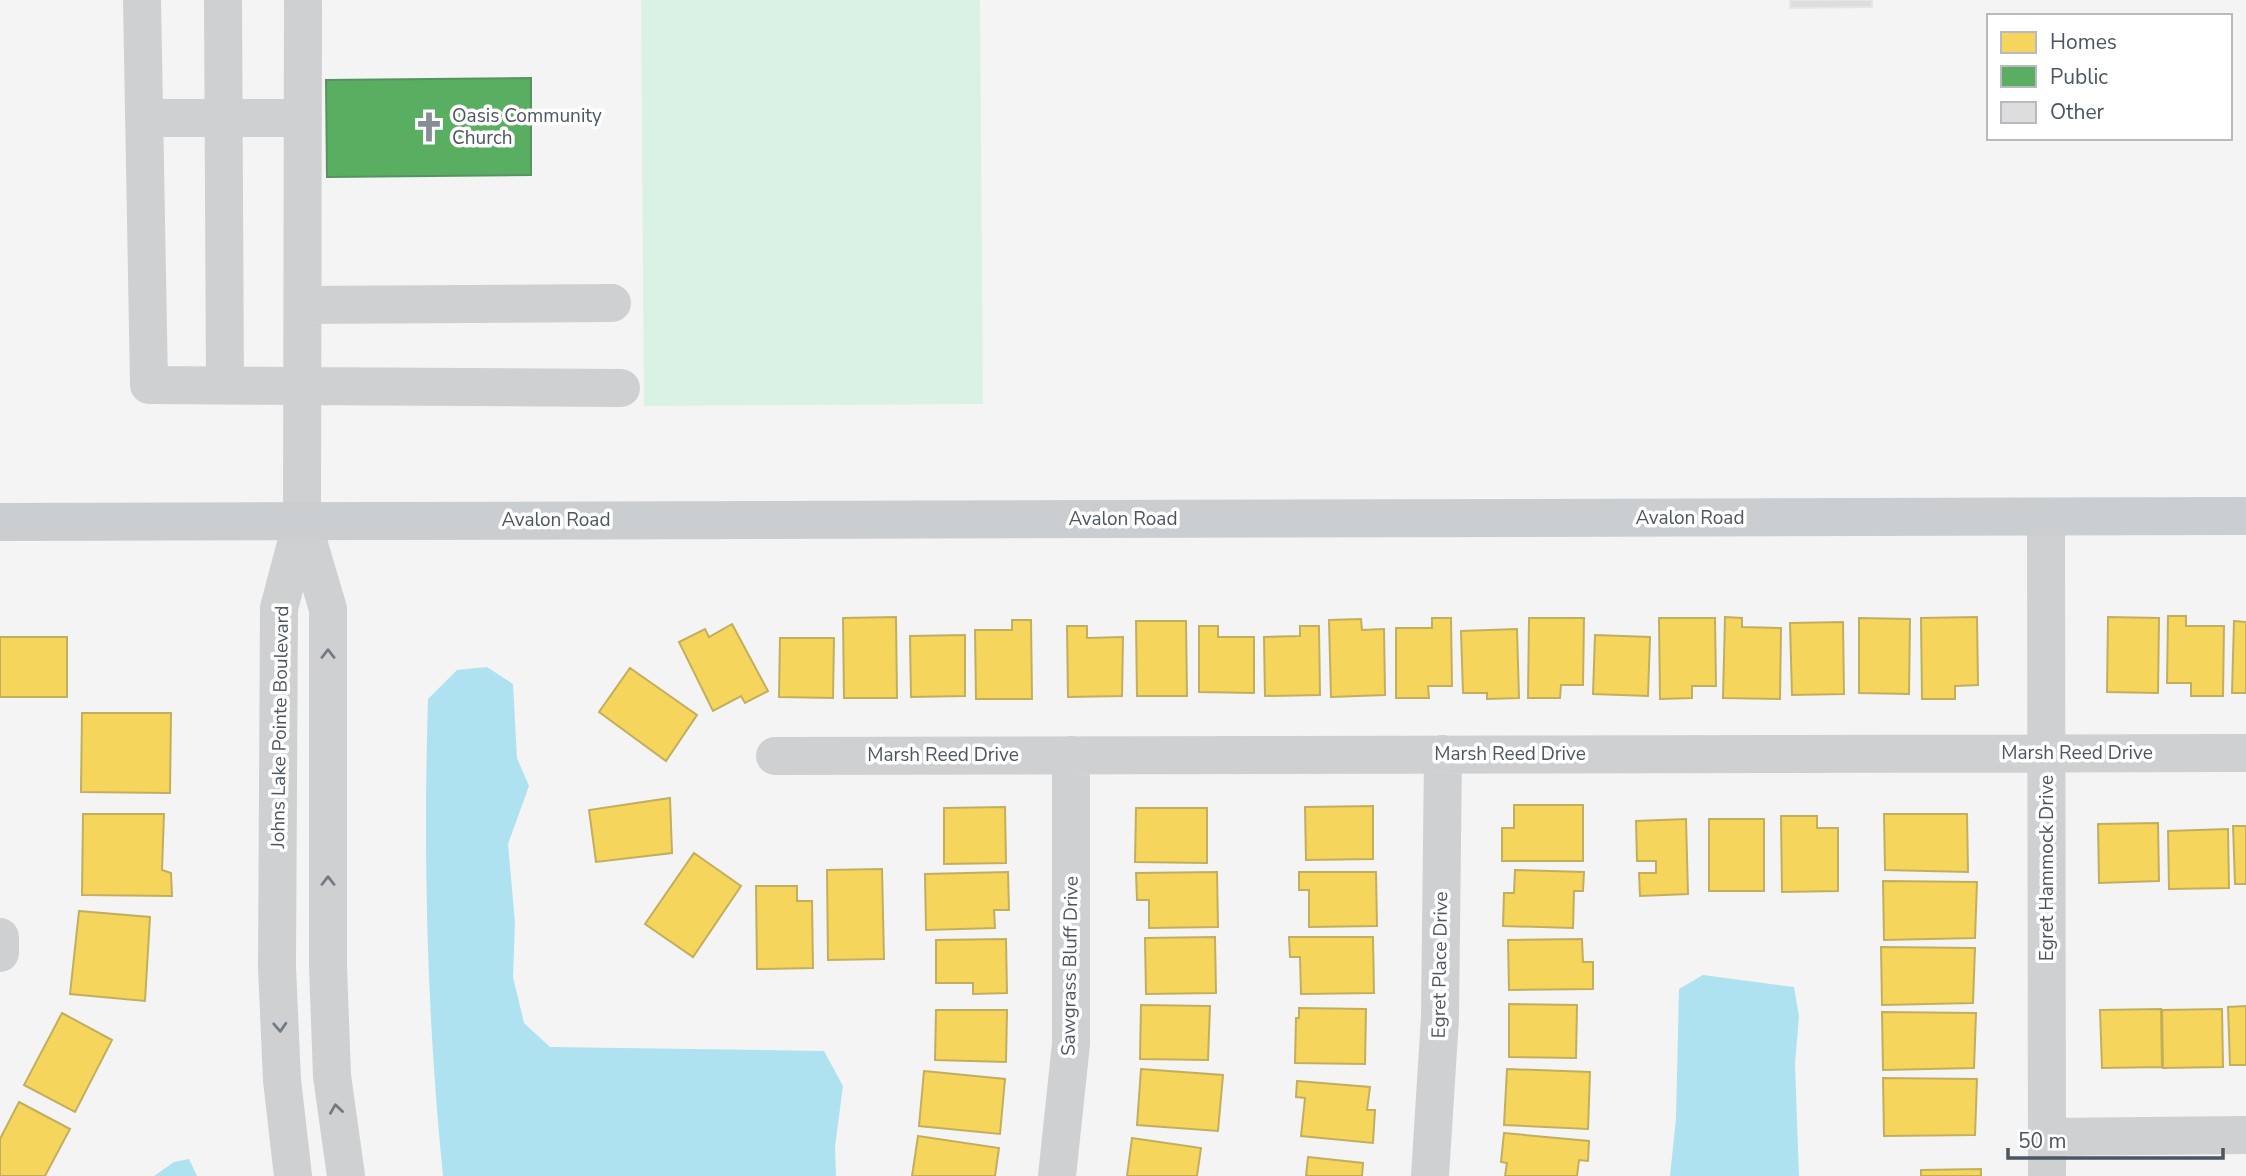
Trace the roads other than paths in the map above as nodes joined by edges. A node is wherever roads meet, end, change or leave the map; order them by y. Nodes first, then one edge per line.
1 (142, 0) edge
2 (223, 0) edge
3 (303, 0) edge
4 (145, 118) junction
5 (224, 118) junction
6 (303, 118) junction
7 (612, 303) dead end
8 (303, 305) junction
9 (225, 386) junction
10 (302, 387) junction
11 (621, 388) dead end
12 (2246, 516) edge
13 (2046, 517) junction
14 (302, 520) junction
15 (0, 522) edge
16 (2046, 753) junction
17 (2246, 753) edge
18 (1443, 754) junction
19 (1071, 755) junction
20 (775, 756) dead end
21 (0, 937) edge
22 (0, 953) edge
23 (327, 966) junction
24 (277, 967) junction
25 (2246, 1135) edge
26 (2047, 1137) junction
27 (293, 1176) edge
28 (346, 1176) edge
29 (1057, 1176) edge
30 (1430, 1176) edge
31 (2047, 1176) edge

1 - 4 street
2 - 5 street
3 - 6 street
4 - 5 street
4 - 9 street
5 - 6 street
5 - 9 street
6 - 8 street
7 - 8 street
8 - 10 street
9 - 10 street
10 - 11 street
10 - 14 street
12 - 13 main road, Avalon Road
13 - 14 main road, Avalon Road
13 - 16 street, Egret Hammock Drive
14 - 15 main road, Avalon Road
23 -> 14 street
14 - 24 street, Johns Lake Pointe Boulevard
16 - 17 street, Marsh Reed Drive
16 - 18 street, Marsh Reed Drive
16 - 26 street, Egret Hammock Drive
18 - 19 street, Marsh Reed Drive
18 - 30 street, Egret Place Drive
19 - 20 street, Marsh Reed Drive
19 - 29 street, Sawgrass Bluff Drive
21 - 22 street
23 - 24 street
28 -> 23 street
24 -> 27 street, Johns Lake Pointe Boulevard
25 - 26 street
26 - 31 street, Egret Hammock Drive

